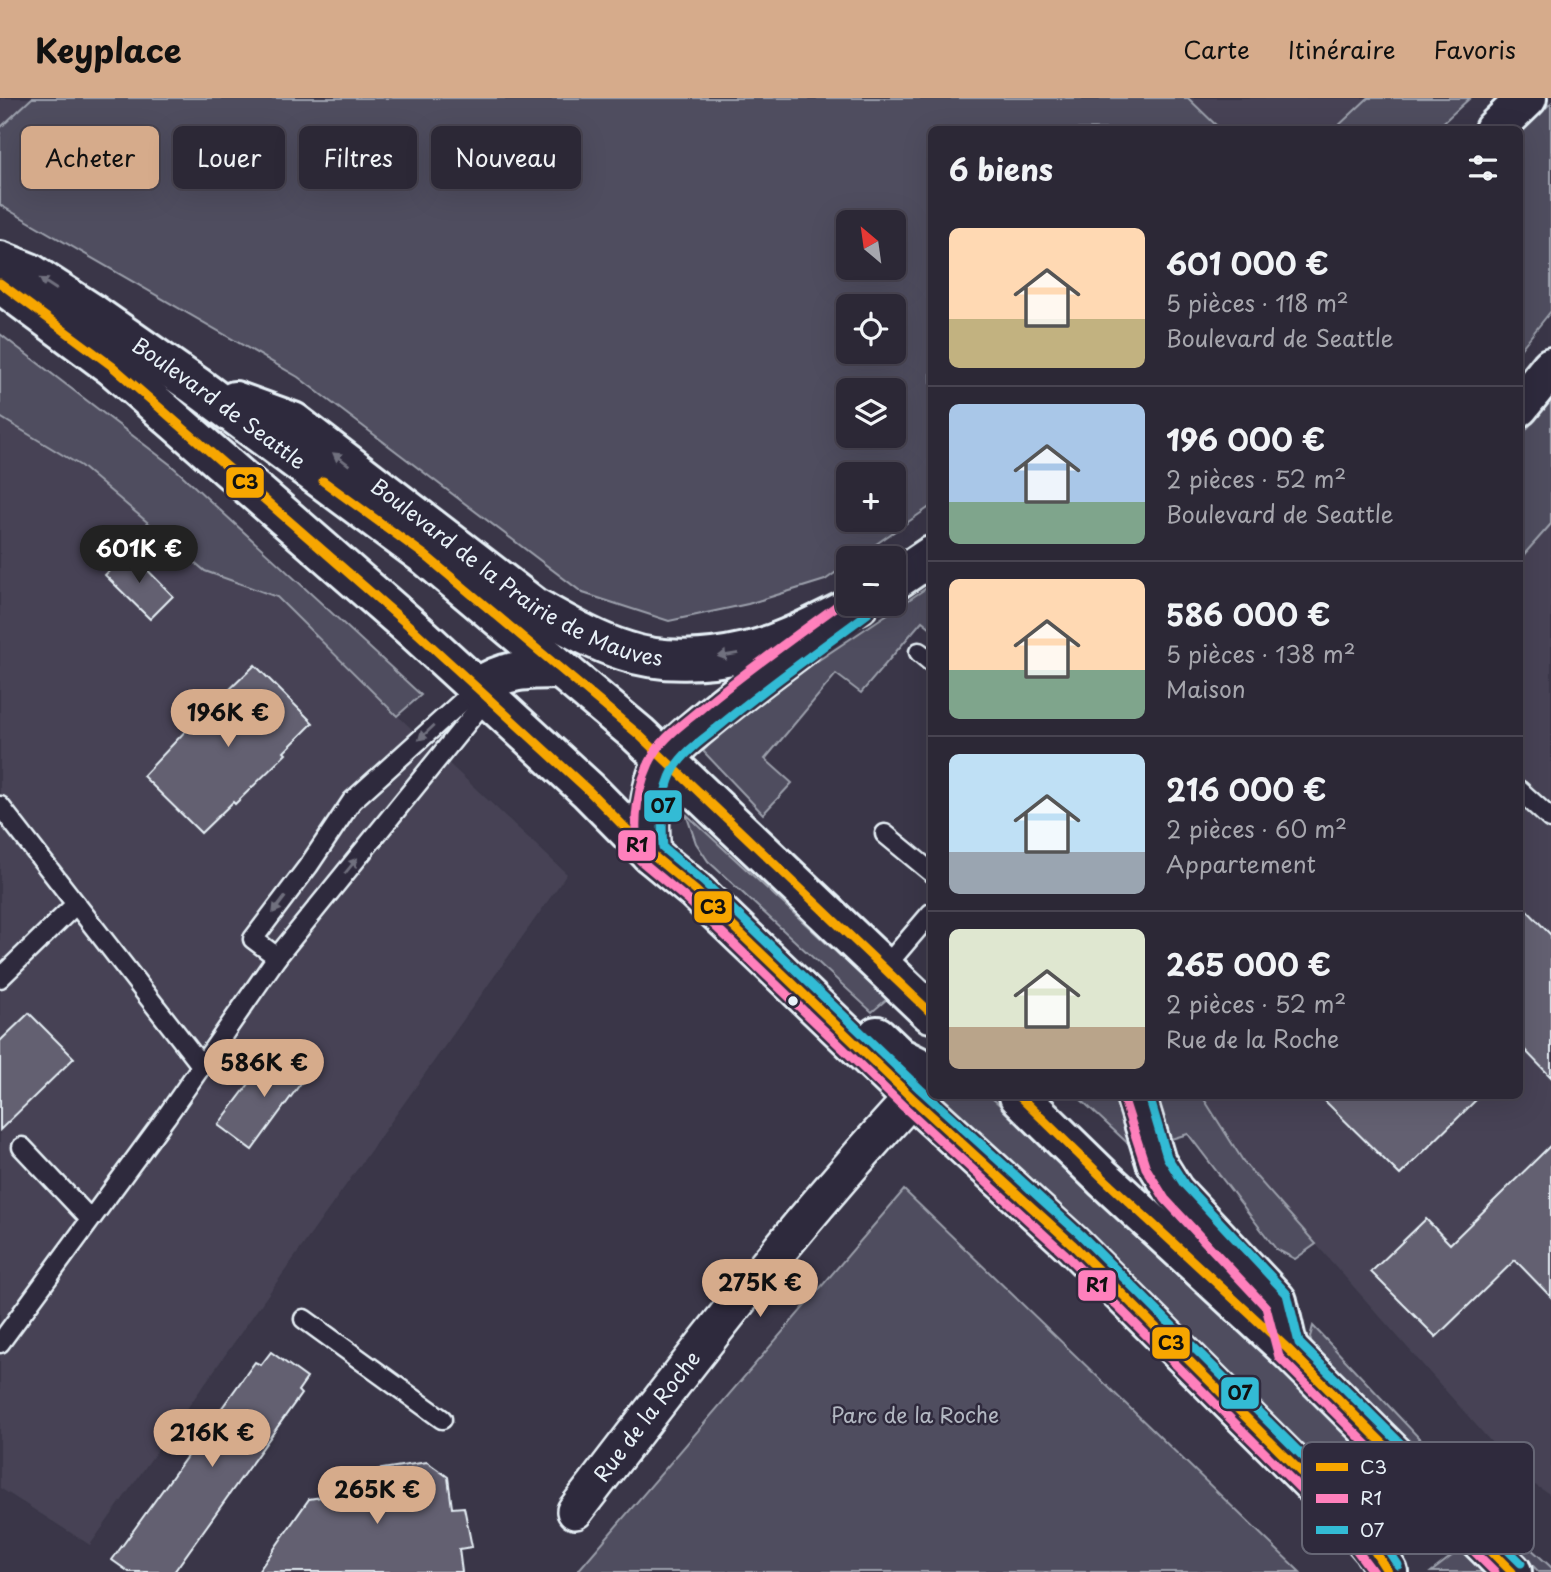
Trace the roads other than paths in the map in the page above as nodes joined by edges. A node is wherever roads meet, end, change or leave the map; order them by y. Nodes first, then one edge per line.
1 (1518, 110) edge
2 (1499, 126) edge
3 (0, 261) edge
4 (0, 283) edge
5 (1551, 367) edge
6 (196, 386) junction
7 (1523, 402) edge
8 (928, 558) edge
9 (906, 573) edge
10 (836, 614) edge
11 (844, 616) edge
12 (560, 669) junction
13 (482, 693) junction
14 (665, 760) junction
15 (1523, 794) edge
16 (0, 806) edge
17 (1551, 819) edge
18 (885, 834) dead end
19 (651, 854) junction
20 (928, 870) edge
21 (76, 904) junction
22 (928, 917) edge
23 (277, 957) junction
24 (885, 967) junction
25 (0, 978) edge
26 (928, 1010) edge
27 (201, 1065) junction
28 (922, 1086) edge
29 (934, 1099) edge
30 (1022, 1099) edge
31 (1137, 1099) edge
32 (22, 1147) dead end
33 (90, 1219) junction
34 (304, 1319) dead end
35 (0, 1343) edge
36 (1289, 1349) junction
37 (443, 1419) dead end
38 (1382, 1442) edge
39 (1302, 1473) edge
40 (575, 1511) dead end
41 (1376, 1554) edge
42 (1494, 1554) edge
43 (1388, 1572) edge
44 (1512, 1572) edge

1 - 2 main road
6 -> 3 main road, Boulevard de Seattle
4 - 13 main road, Boulevard de Seattle
5 - 7 main road
10 -> 6 main road, Boulevard de la Prairie de Mauves
6 - 12 main road, Boulevard de Seattle
8 - 9 main road
11 - 14 main road, Boulevard de la Prairie de Mauves
12 - 13 main road
12 - 14 main road, Boulevard de Seattle
13 - 19 main road, Boulevard de Seattle
23 -> 13 lane
13 -> 23 lane
14 - 19 main road, Boulevard de la Prairie de Mauves
14 - 24 main road, Boulevard de Seattle
15 - 17 lane
16 - 21 lane
18 - 20 lane
19 - 28 main road, Boulevard de Seattle
21 - 25 lane
21 - 27 lane
22 - 24 lane
23 - 27 lane
24 - 26 main road, Boulevard de Seattle
27 - 33 lane
28 - 40 street, Rue de la Roche
29 - 39 main road, Boulevard de Seattle
30 - 36 main road
31 - 36 main road
32 - 33 lane
33 - 35 lane
34 - 37 lane
36 - 38 main road
41 - 43 main road, Boulevard de Seattle
42 - 44 main road

